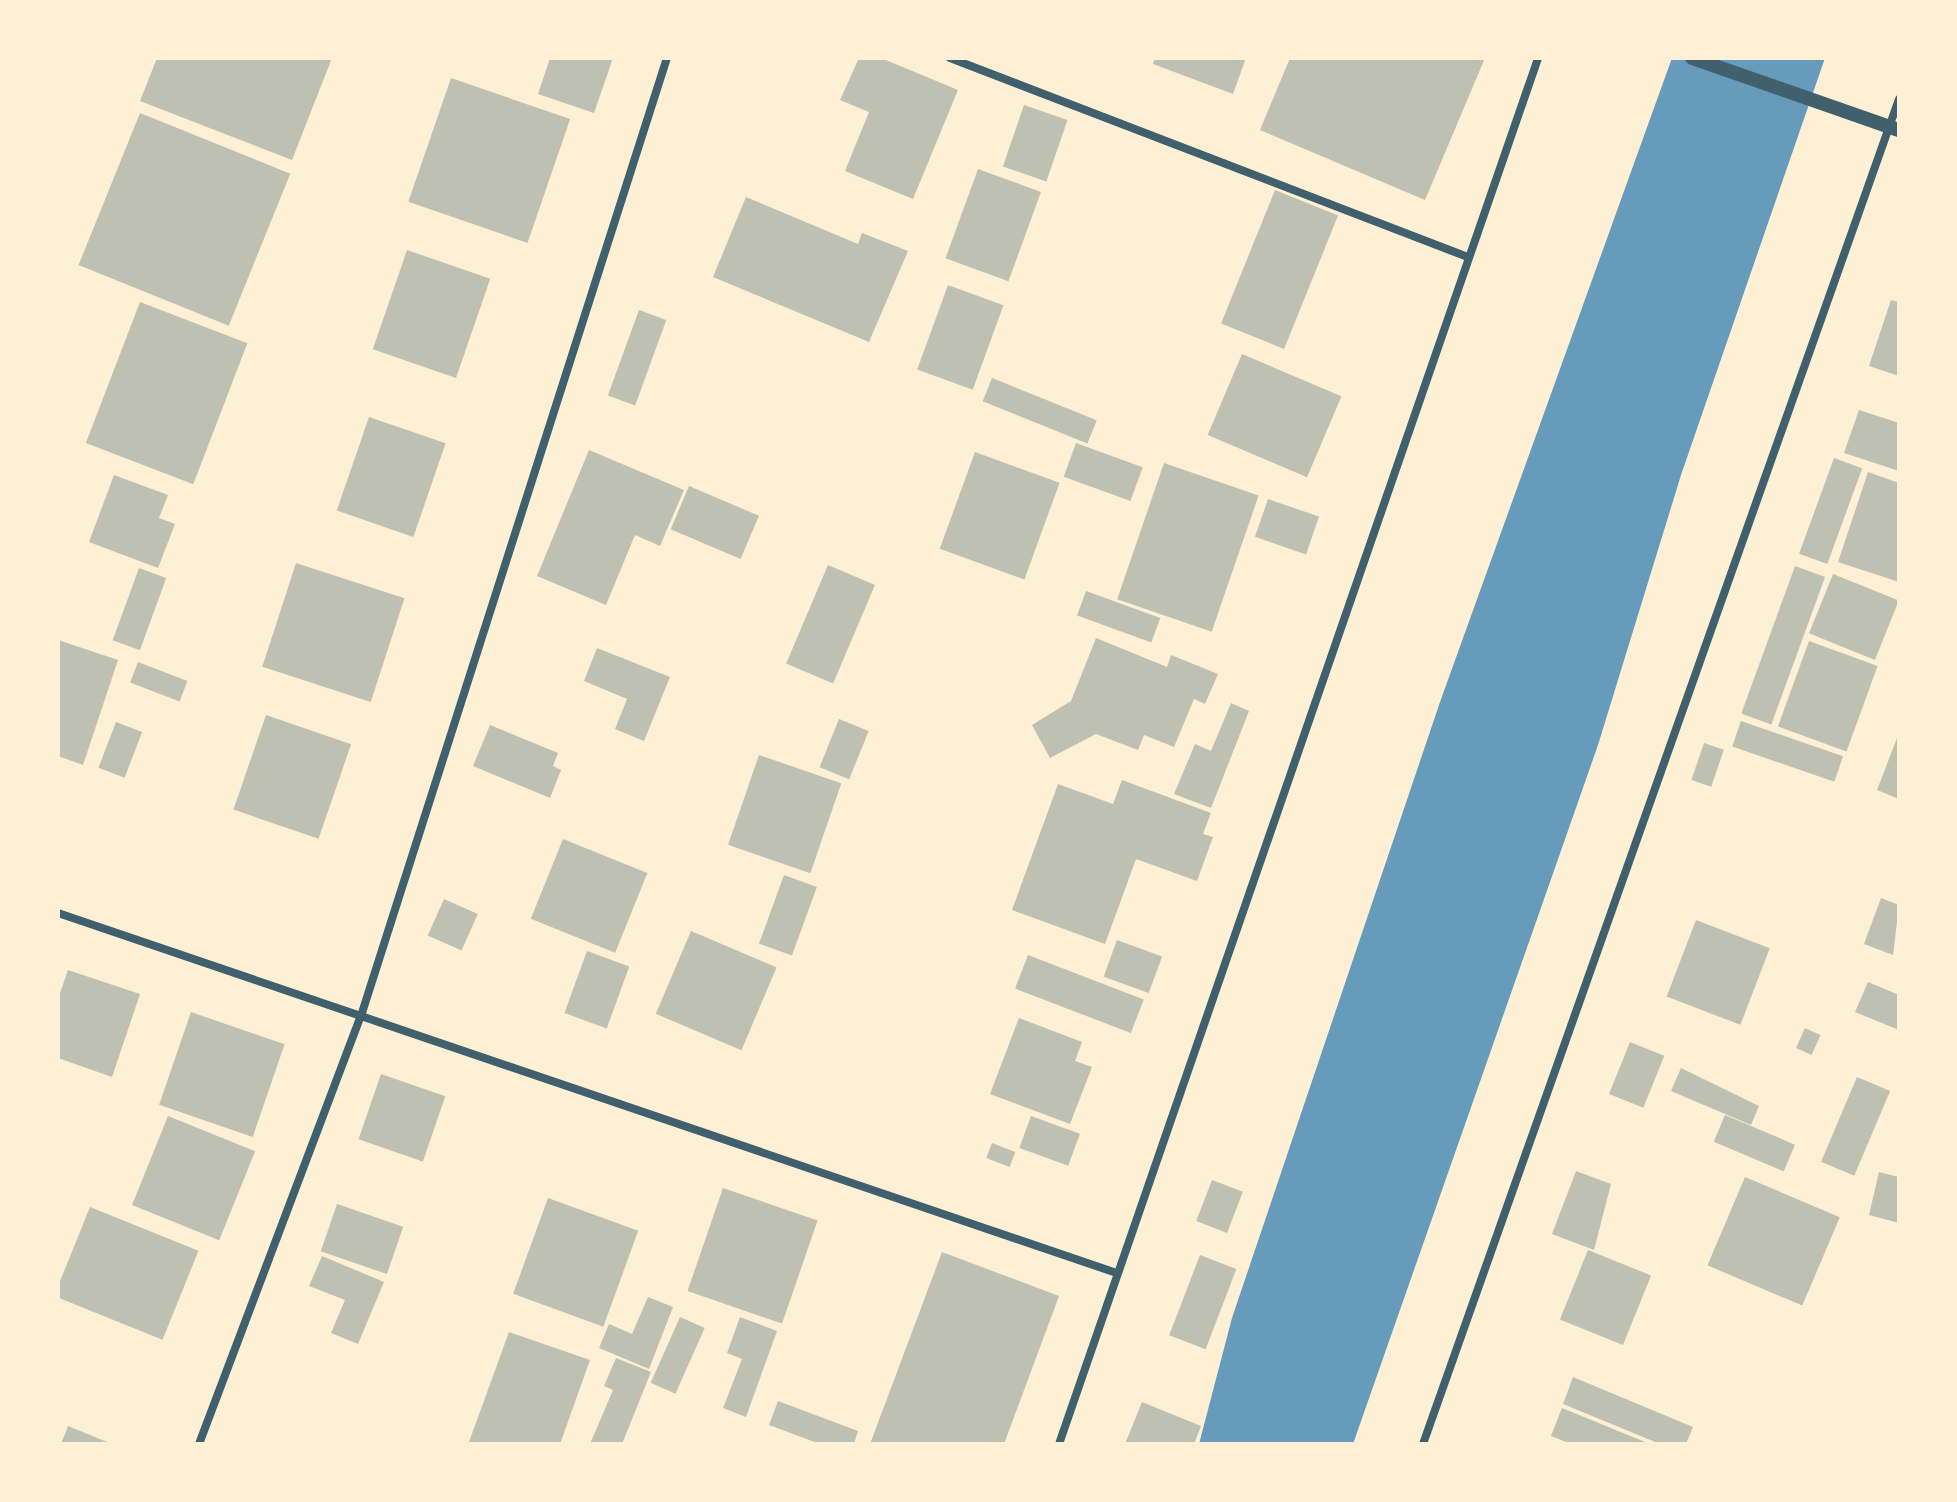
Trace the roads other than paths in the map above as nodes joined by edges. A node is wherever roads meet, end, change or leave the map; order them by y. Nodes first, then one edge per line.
1 (667, 58) edge
2 (950, 58) edge
3 (1538, 58) edge
4 (1692, 58) edge
5 (1899, 99) edge
6 (1894, 128) edge
7 (1465, 256) junction
8 (58, 913) edge
9 (361, 1016) junction
10 (1117, 1273) junction
11 (199, 1444) edge
12 (1059, 1444) edge
13 (1423, 1444) edge

1 - 9 street
2 - 7 street
3 - 7 street
4 - 6 street
5 - 6 street
6 - 13 street
7 - 10 street
8 - 9 street
9 - 10 street
9 - 11 street
10 - 12 street

